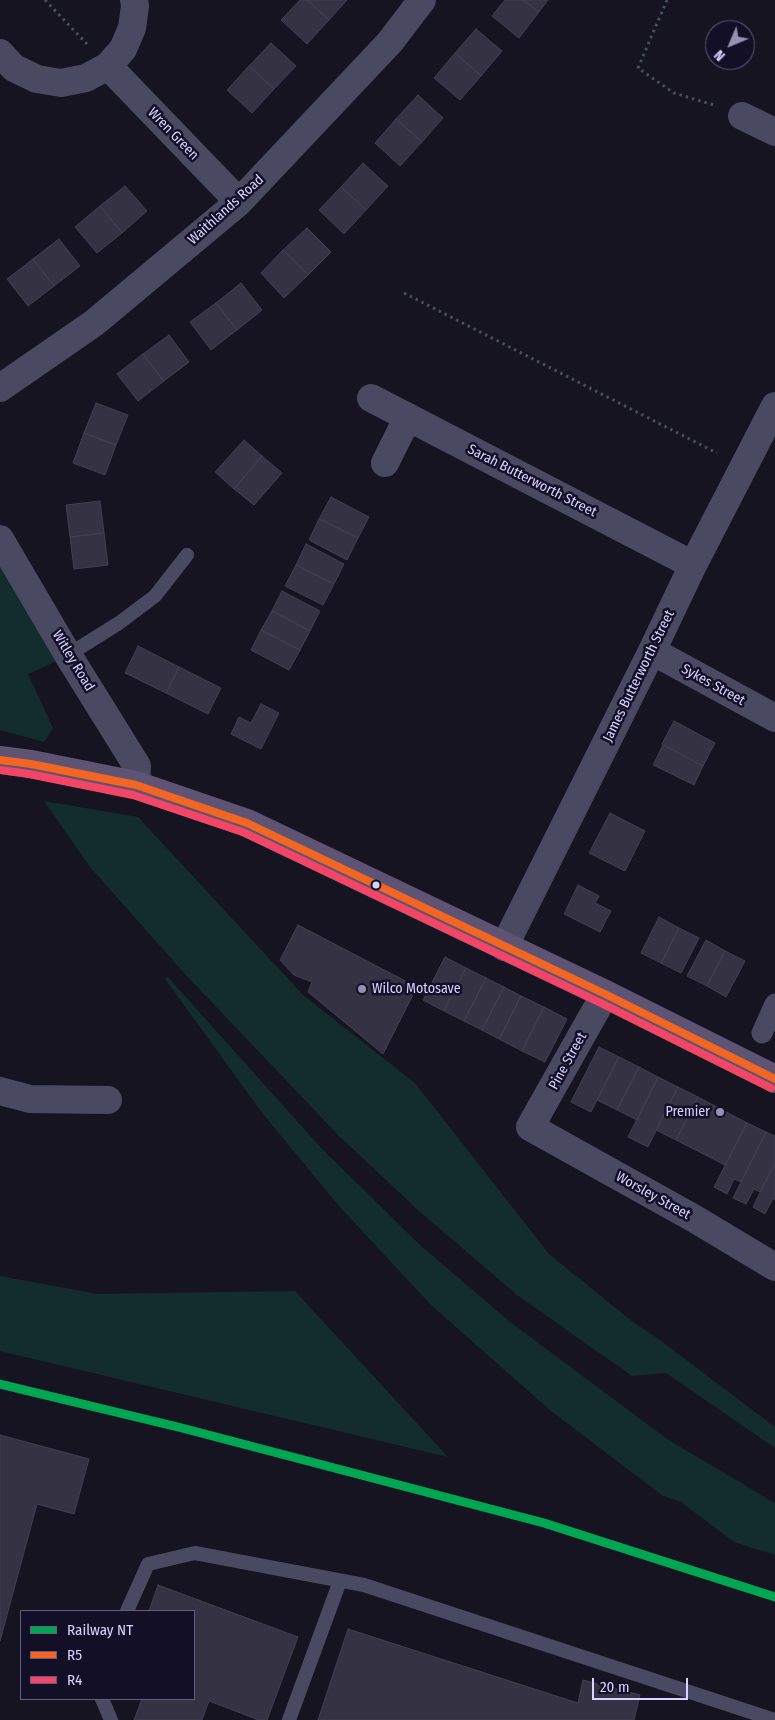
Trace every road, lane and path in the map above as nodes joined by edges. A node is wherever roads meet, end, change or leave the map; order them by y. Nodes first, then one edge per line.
1 (45, 0) edge
2 (134, 0) edge
3 (422, 0) edge
4 (667, 0) edge
5 (0, 53) edge
6 (108, 66) junction
7 (742, 116) joint
8 (775, 132) edge
9 (239, 202) junction
10 (404, 293) dead end
11 (0, 388) edge
12 (371, 398) dead end
13 (775, 406) edge
14 (408, 417) junction
15 (385, 463) dead end
16 (744, 468) junction
17 (0, 539) edge
18 (187, 554) dead end
19 (693, 565) junction
20 (652, 652) junction
21 (68, 655) junction
22 (775, 718) edge
23 (0, 760) edge
24 (136, 785) junction
25 (504, 947) junction
26 (605, 994) junction
27 (775, 1004) edge
28 (762, 1033) dead end
29 (775, 1079) edge
30 (0, 1091) edge
31 (108, 1100) dead end
32 (530, 1127) joint
33 (775, 1267) edge
34 (340, 1581) junction
35 (127, 1610) edge
36 (102, 1700) edge
37 (111, 1720) edge
38 (289, 1720) edge
39 (775, 1720) edge

1 - 6 path
2 - 6 street
3 - 9 street, Waithlands Road
4 - 7 path
5 - 6 street
6 - 9 street, Wren Green
7 - 8 street
9 - 11 street, Waithlands Road
10 - 16 path
12 - 14 street, Sarah Butterworth Street
13 - 16 street, James Butterworth Street
14 - 15 street
14 - 19 street, Sarah Butterworth Street
16 - 19 street, James Butterworth Street
17 - 21 street, Witley Road
18 - 21 lane
19 - 20 street, James Butterworth Street
20 - 22 street, Sykes Street
20 - 25 street, James Butterworth Street
21 - 24 street, Witley Road
23 - 24 main road
24 - 25 main road
25 - 26 main road
26 - 29 main road
26 - 32 street, Pine Street
27 - 28 street
30 - 31 street
32 - 33 street, Worsley Street
34 - 35 lane
34 - 38 lane
34 - 39 lane
36 - 37 lane

